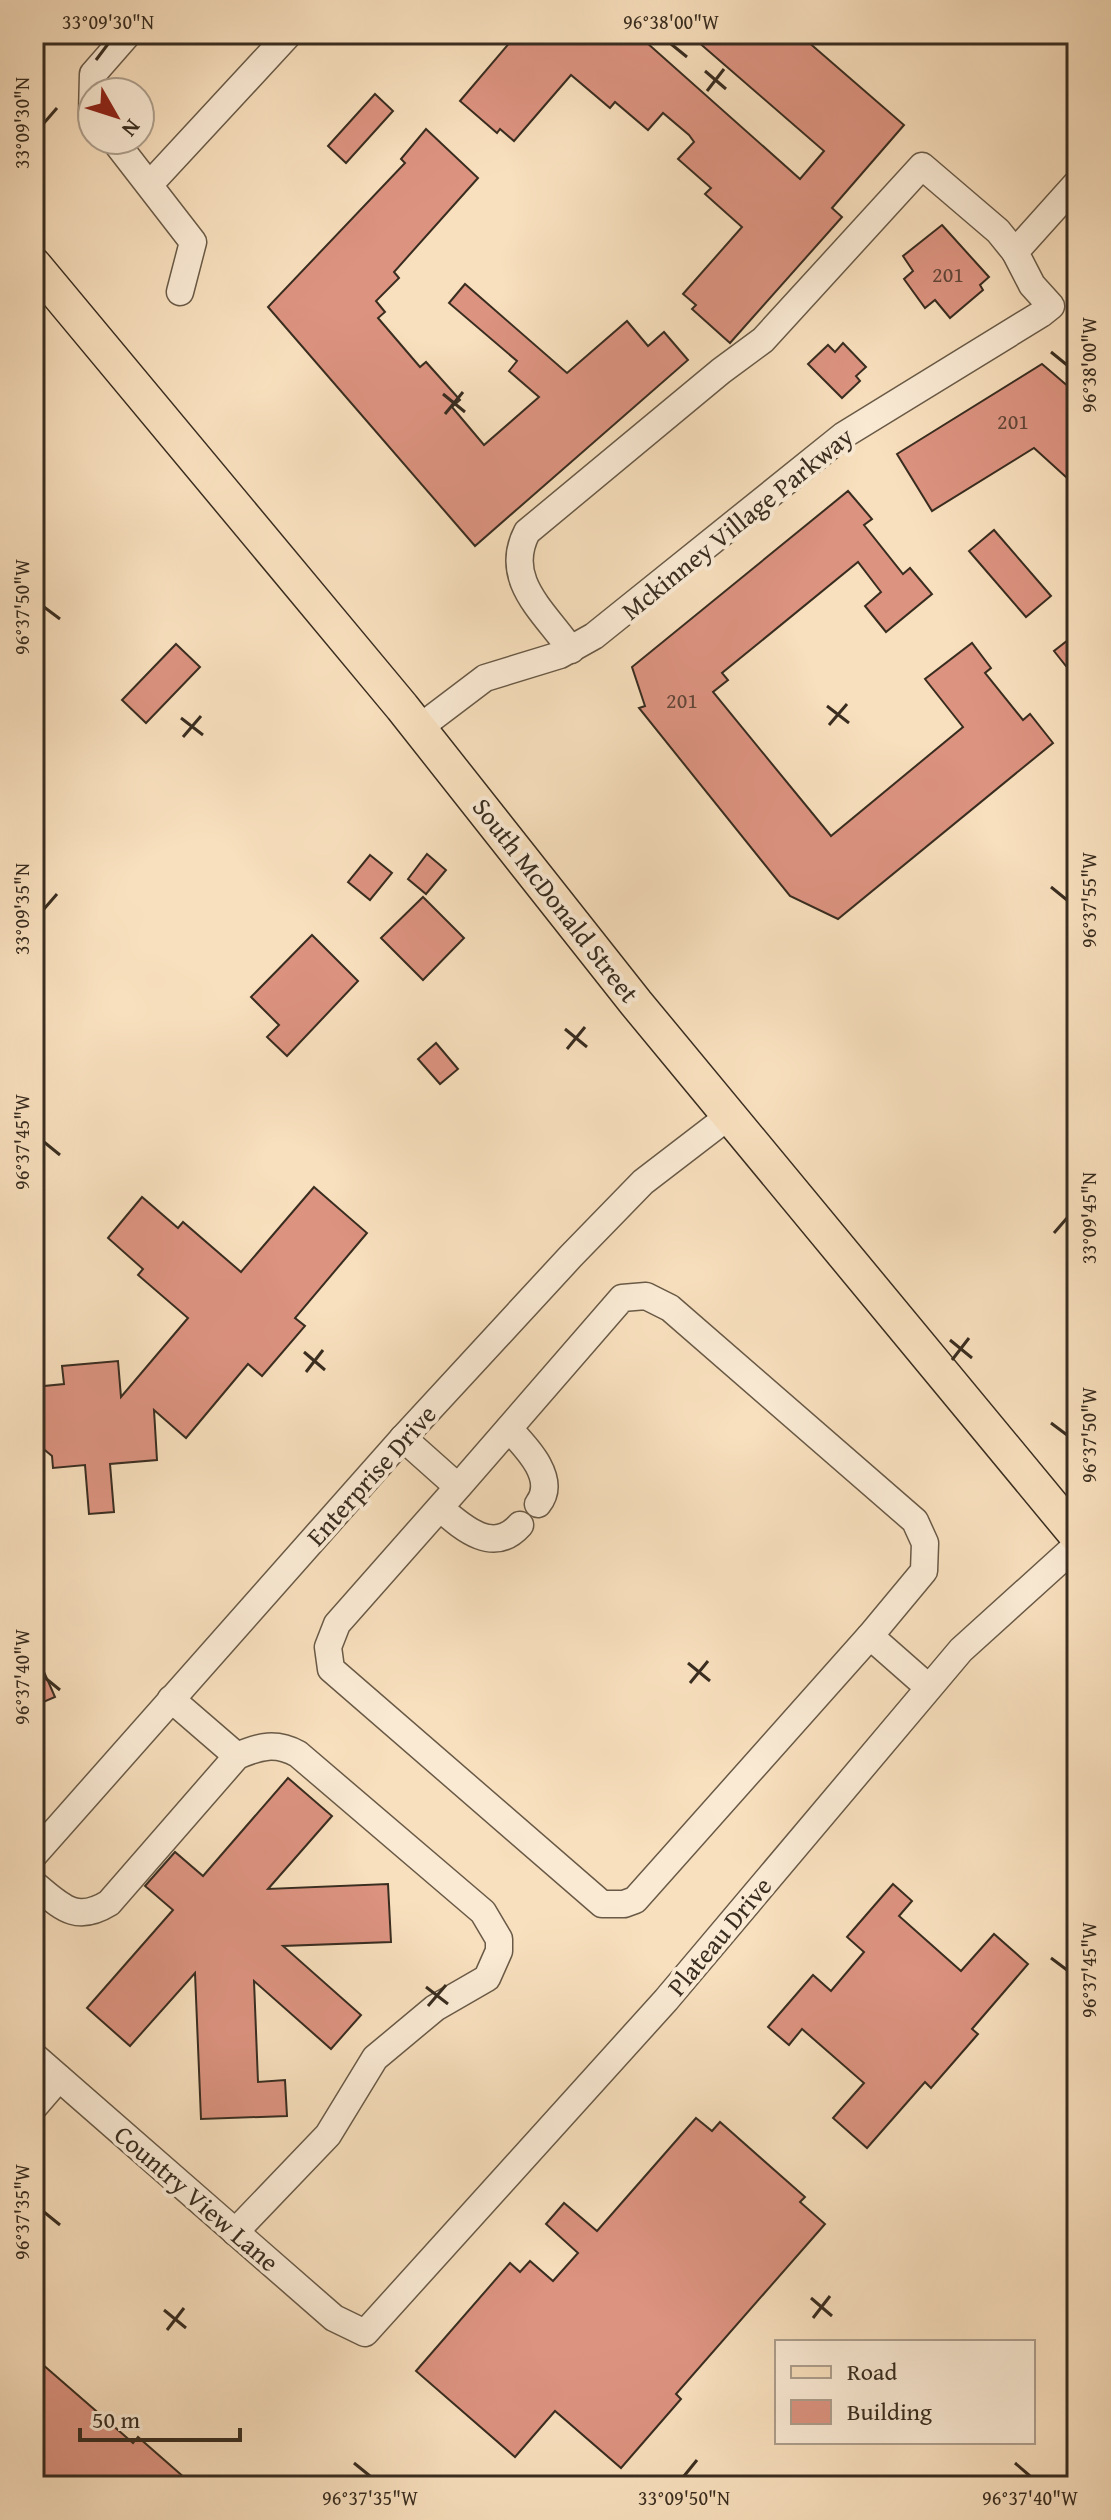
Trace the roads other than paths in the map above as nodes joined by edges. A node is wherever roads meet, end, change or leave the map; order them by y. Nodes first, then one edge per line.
1 (128, 34) edge
2 (289, 34) edge
3 (93, 76) edge
4 (128, 156) edge
5 (151, 183) junction
6 (1077, 183) edge
7 (1015, 252) junction
8 (34, 265) edge
9 (180, 292) dead end
10 (571, 650) junction
11 (419, 728) junction
12 (729, 1116) junction
13 (509, 1429) junction
14 (403, 1438) junction
15 (458, 1487) junction
16 (538, 1504) dead end
17 (440, 1508) junction
18 (520, 1525) dead end
19 (1077, 1536) edge
20 (1077, 1545) edge
21 (870, 1636) junction
22 (928, 1687) junction
23 (171, 1699) junction
24 (237, 1756) junction
25 (34, 1855) edge
26 (34, 1884) edge
27 (34, 2056) edge
28 (59, 2078) junction
29 (34, 2107) edge
30 (235, 2232) junction
31 (365, 2333) joint

1 - 3 street
2 - 5 street
4 - 5 street
5 - 9 street
6 - 7 street
7 - 10 street, Mckinney Village Parkway
7 - 10 street
8 - 11 main road, South McDonald Street
10 - 11 street, Mckinney Village Parkway
11 - 12 main road, South McDonald Street
12 - 14 street, Enterprise Drive
12 - 19 main road, South McDonald Street
13 - 15 street
13 - 16 street
13 - 21 street
14 - 15 street
14 - 23 street, Enterprise Drive
15 - 17 street
17 - 18 street
17 - 21 street
20 - 22 street, Plateau Drive
21 - 22 street
22 - 31 street, Plateau Drive
23 - 24 street
23 - 25 street, Enterprise Drive
24 - 26 street
24 - 30 street
27 - 28 street, Country View Lane
28 - 29 street
28 - 30 street, Country View Lane
30 - 31 street, Country View Lane

